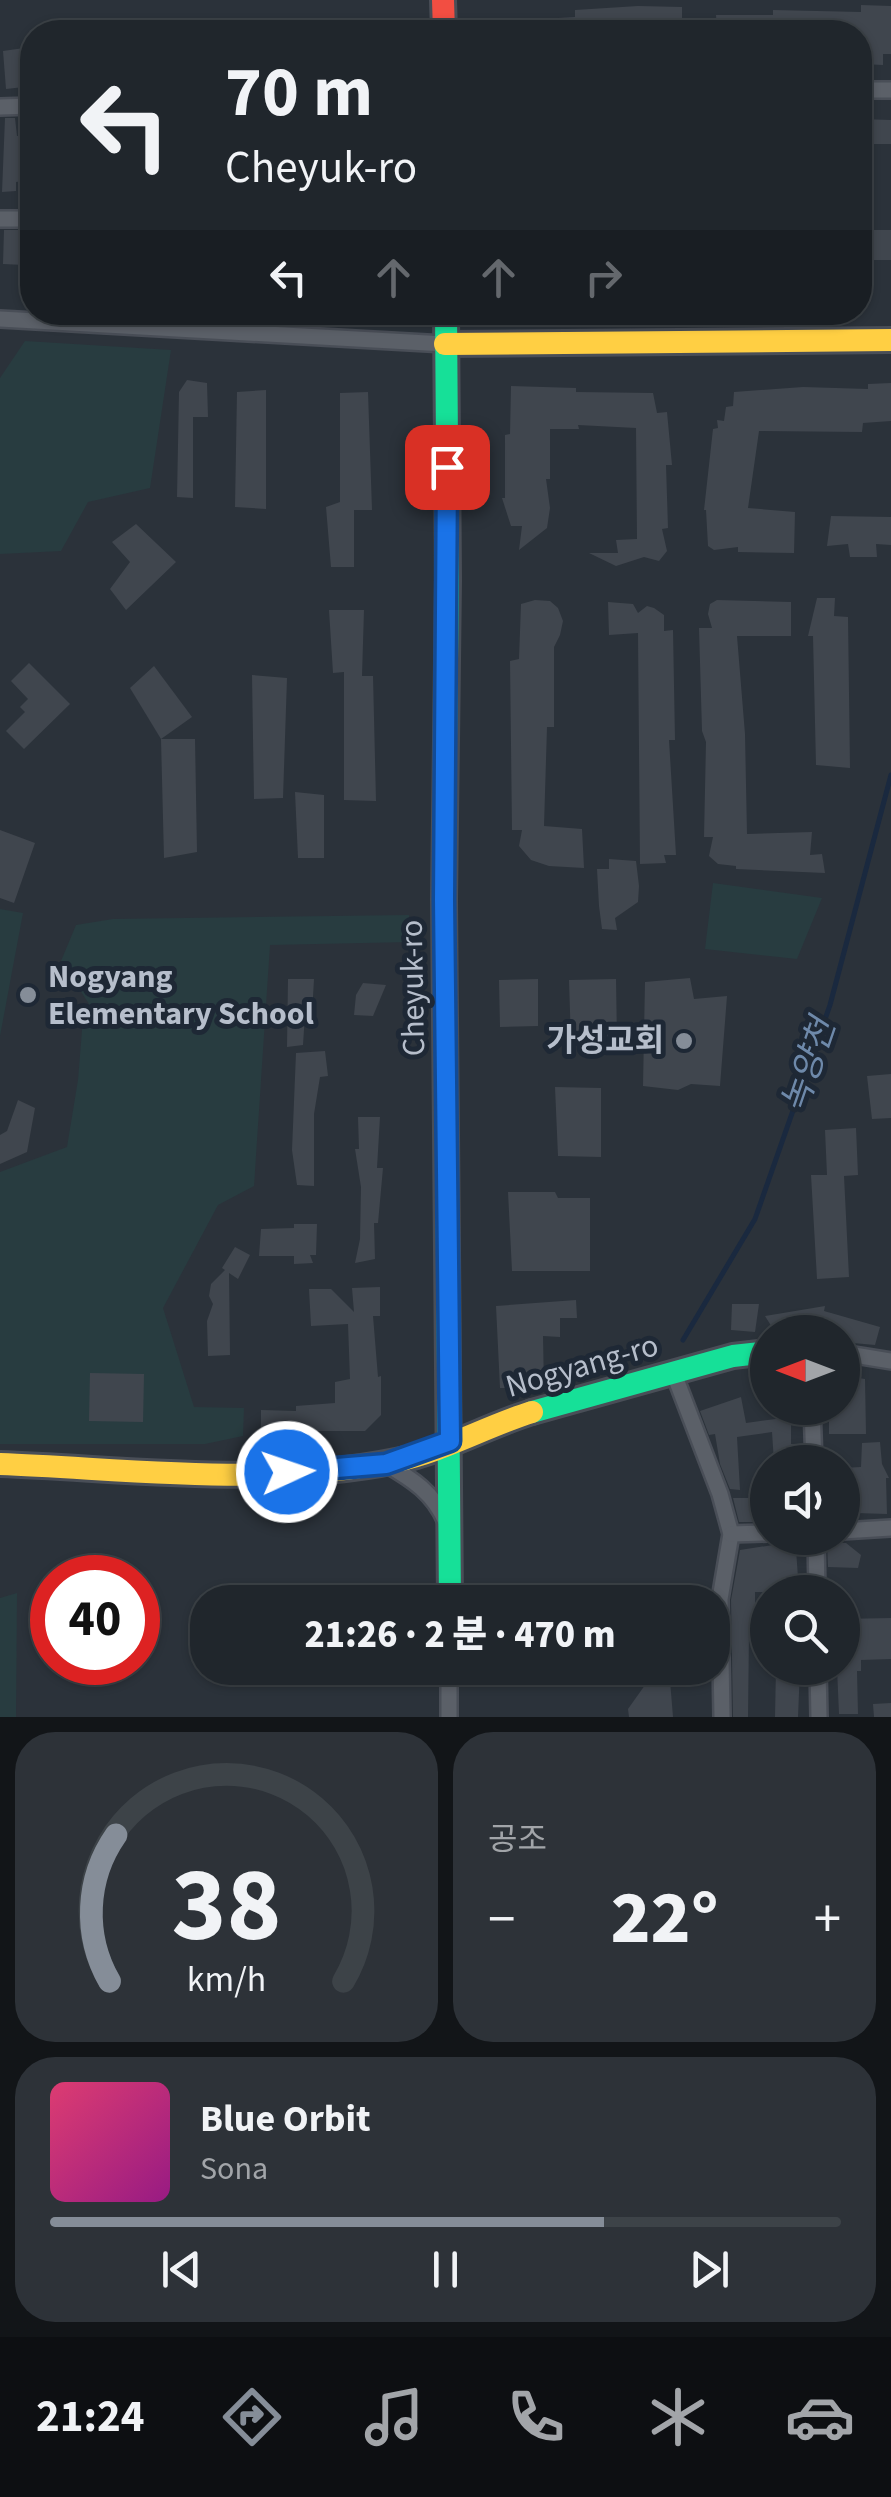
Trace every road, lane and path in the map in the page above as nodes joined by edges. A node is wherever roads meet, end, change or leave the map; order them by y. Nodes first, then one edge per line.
1 (169, 325) edge
2 (446, 325) edge
3 (891, 340) edge
4 (445, 344) junction
5 (750, 1354) edge
6 (860, 1356) edge
7 (891, 1361) edge
8 (674, 1374) junction
9 (450, 1441) junction
10 (0, 1464) edge
11 (386, 1464) junction
12 (891, 1528) edge
13 (860, 1530) edge
14 (450, 1532) junction
15 (732, 1534) junction
16 (750, 1534) edge
17 (450, 1585) edge
18 (450, 1685) edge
19 (818, 1685) edge
20 (449, 1717) edge
21 (722, 1717) edge
22 (819, 1717) edge

1 - 4 street
2 - 4 street, Cheyuk-ro
3 - 4 street
4 - 9 street, Cheyuk-ro
5 - 8 street, Nogyang-ro
6 - 7 street
8 - 9 street, Nogyang-ro
8 - 15 street
9 - 11 street, Nogyang-ro
9 - 14 street, Cheyuk-ro
10 - 11 street, Nogyang-ro
11 - 14 street
12 - 13 street
14 - 17 street, Cheyuk-ro
15 - 16 street
15 - 21 street
18 - 20 street
19 - 22 street

